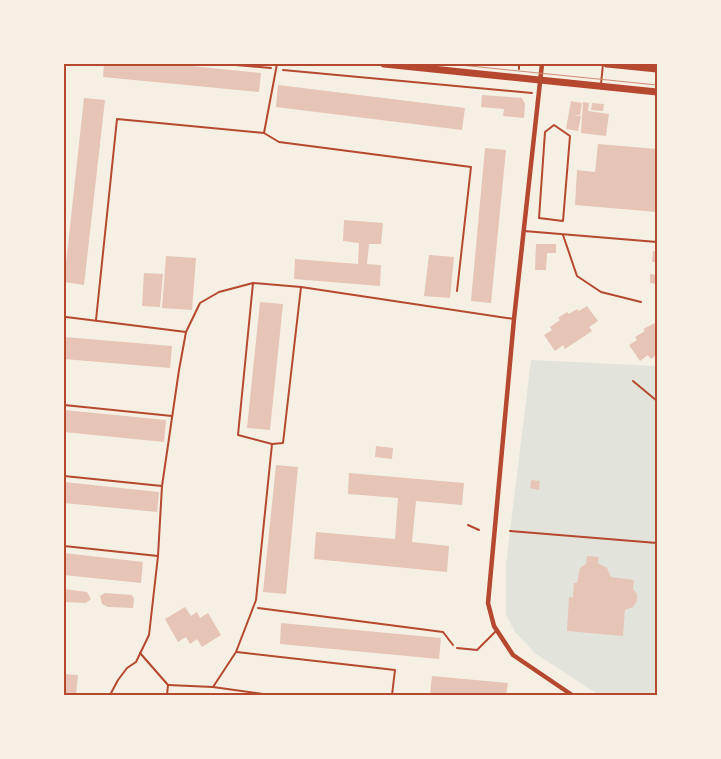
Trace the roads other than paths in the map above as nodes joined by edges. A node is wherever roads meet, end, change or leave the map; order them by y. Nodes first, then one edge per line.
1 (277, 64) edge
2 (384, 64) edge
3 (542, 64) edge
4 (605, 64) edge
5 (441, 67) edge
6 (657, 69) edge
7 (540, 80) junction
8 (601, 86) junction
9 (657, 92) edge
10 (545, 132) joint
11 (264, 133) junction
12 (524, 231) junction
13 (563, 235) junction
14 (657, 242) edge
15 (253, 283) junction
16 (301, 287) junction
17 (457, 291) dead end
18 (641, 302) dead end
19 (66, 317) dead end
20 (514, 319) junction
21 (96, 320) junction
22 (186, 332) junction
23 (64, 405) edge
24 (172, 416) junction
25 (272, 444) junction
26 (64, 476) edge
27 (162, 486) junction
28 (64, 546) edge
29 (158, 556) junction
30 (496, 630) junction
31 (457, 648) road end
32 (236, 652) junction
33 (140, 654) junction
34 (168, 685) junction
35 (213, 687) junction
36 (110, 695) edge
37 (167, 695) edge
38 (271, 695) edge
39 (392, 695) edge
40 (570, 695) edge

1 - 11 lane
2 - 5 main road
3 - 7 street
4 - 6 main road
4 - 8 lane
5 - 7 main road
7 - 8 main road
7 - 12 street
8 - 9 main road
10 - 10 lane
11 - 17 lane
11 - 21 lane
12 - 13 lane
12 - 20 street
13 - 14 lane
13 - 18 lane
15 - 16 lane
15 - 22 lane
15 - 25 lane
16 - 20 lane
16 - 25 lane
19 - 21 lane
20 - 30 street
21 - 22 lane
22 - 24 lane
23 - 24 lane
24 - 27 lane
25 - 32 lane
26 - 27 lane
27 - 29 lane
28 - 29 lane
29 - 33 lane
30 - 31 lane
30 - 40 street
32 - 35 lane
32 - 39 lane
33 - 34 lane
33 - 36 lane
34 - 35 lane
34 - 37 lane
35 - 38 lane

